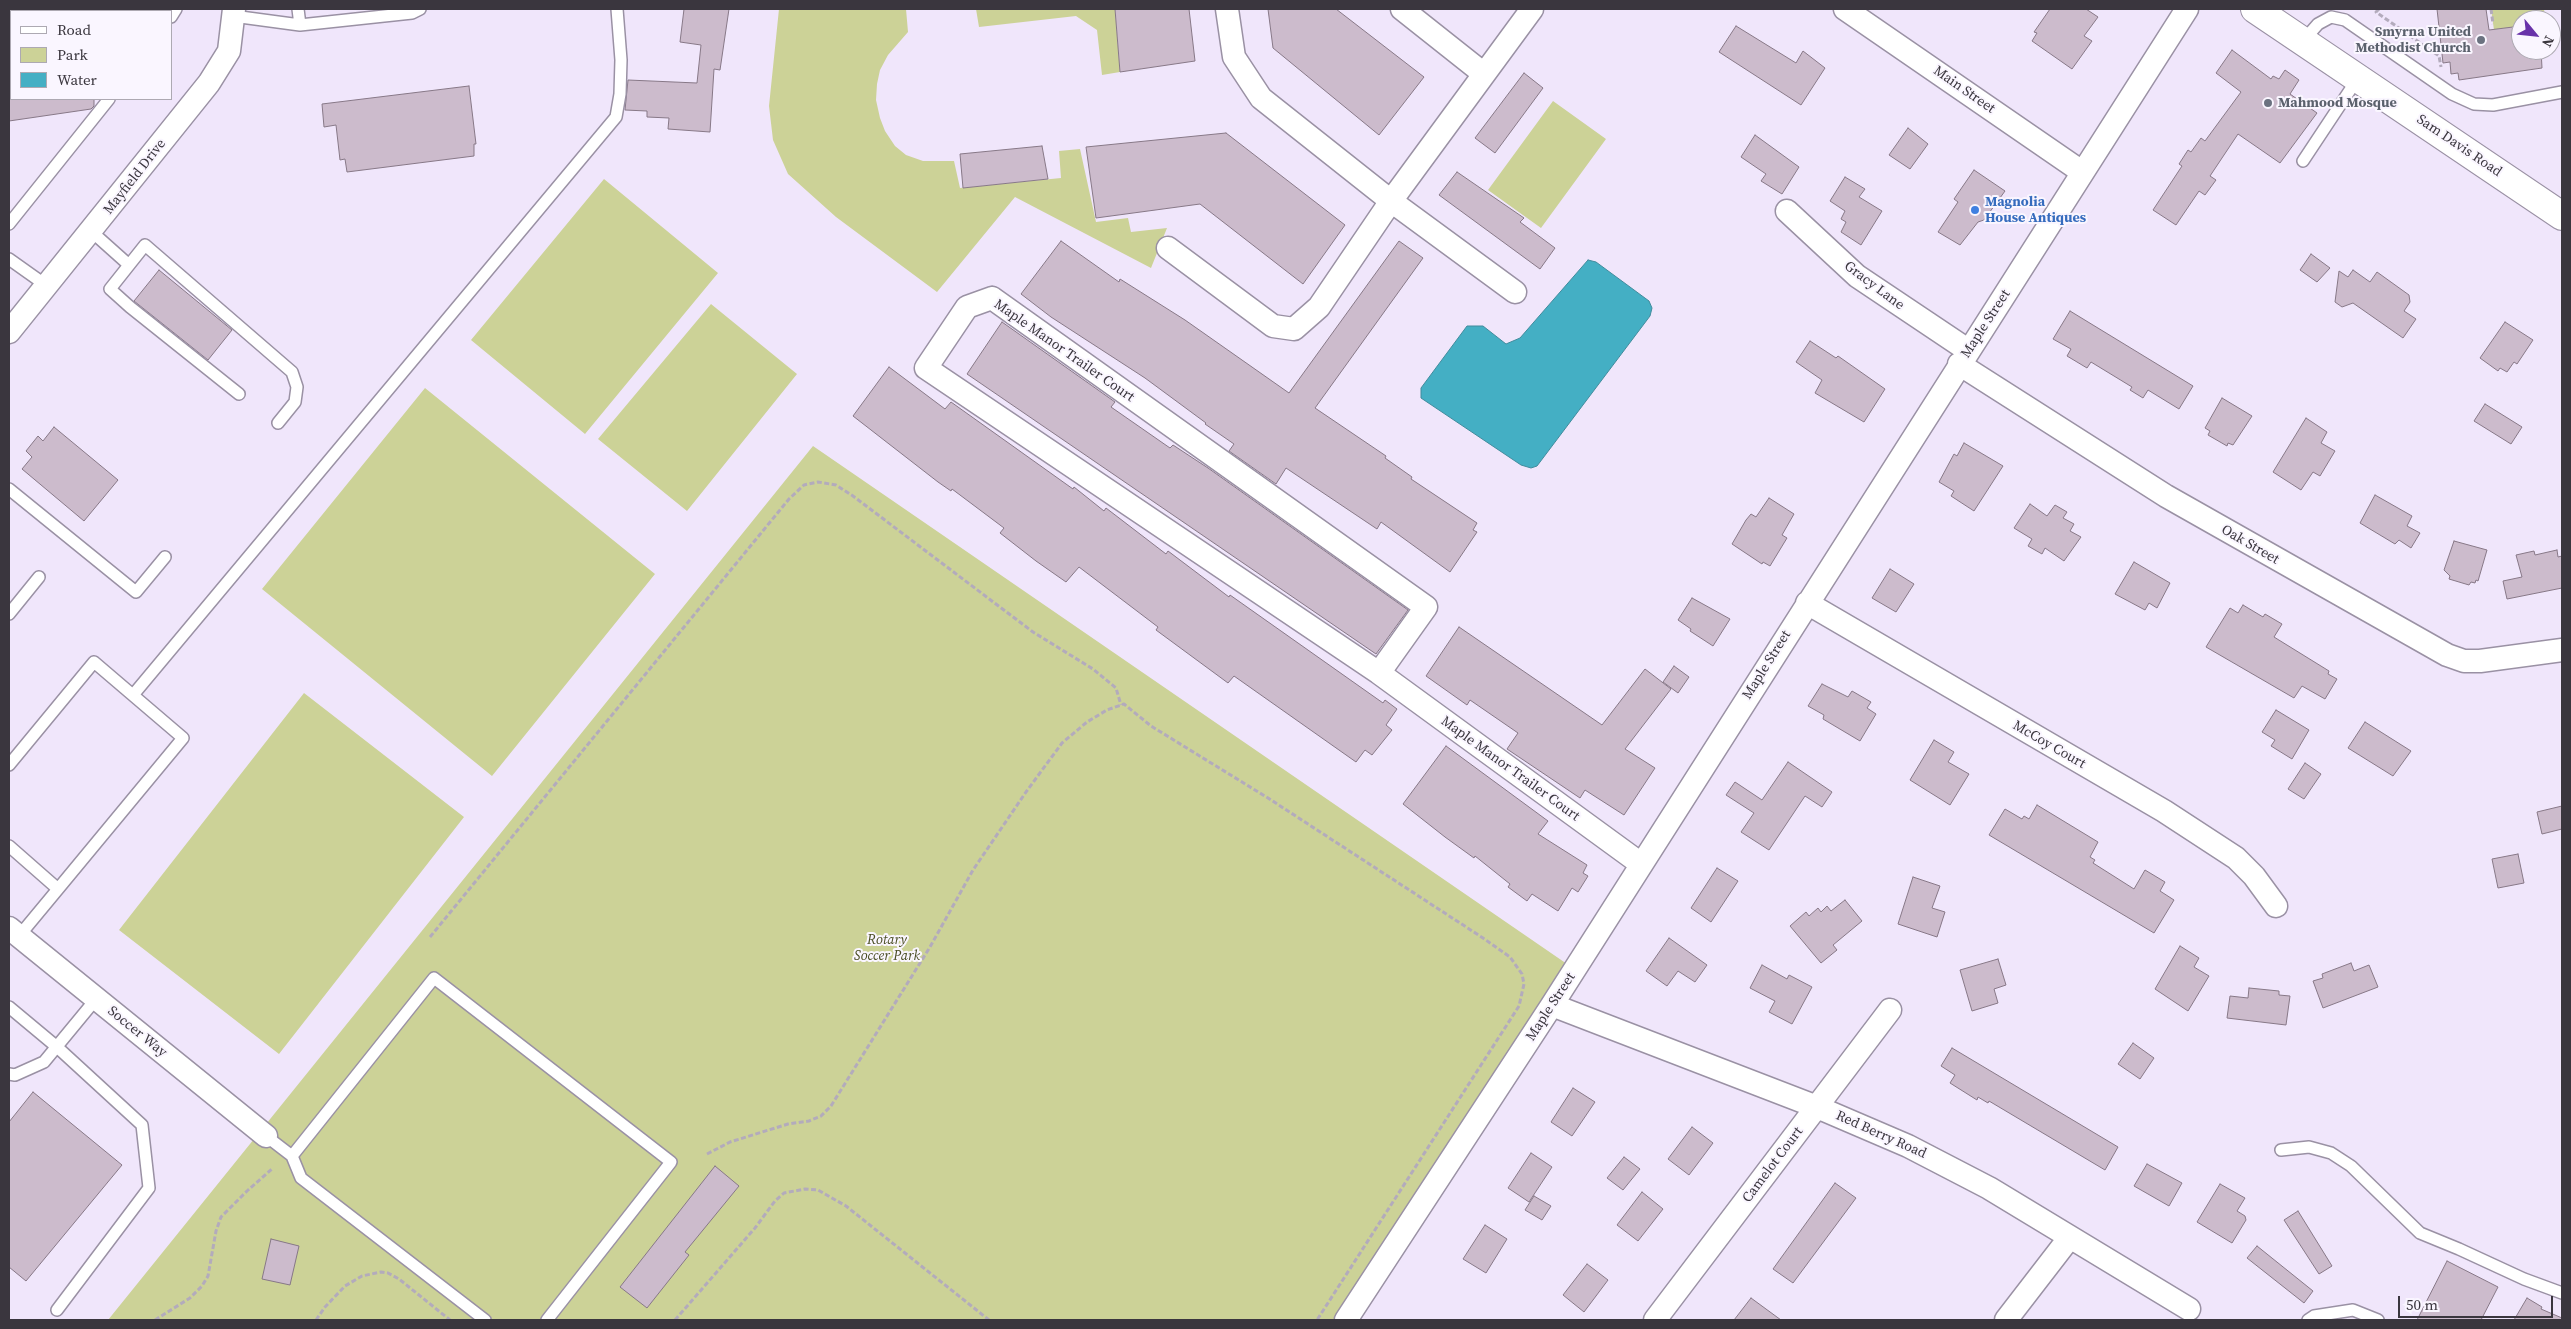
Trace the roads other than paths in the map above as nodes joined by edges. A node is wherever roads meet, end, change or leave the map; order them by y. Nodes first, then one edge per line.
1 (298, 9) edge
2 (420, 9) edge
3 (616, 9) edge
4 (1227, 9) edge
5 (1402, 9) edge
6 (1532, 9) edge
7 (1846, 9) edge
8 (2188, 9) edge
9 (2255, 9) edge
10 (234, 13) edge
11 (300, 25) junction
12 (2302, 41) junction
13 (1484, 74) junction
14 (2358, 78) junction
15 (2562, 92) edge
16 (108, 100) edge
17 (2303, 161) dead end
18 (2082, 172) junction
19 (1391, 202) junction
20 (1787, 211) dead end
21 (2562, 216) edge
22 (9, 224) edge
23 (91, 231) junction
24 (1168, 248) dead end
25 (9, 259) edge
26 (129, 265) junction
27 (47, 286) junction
28 (1515, 292) dead end
29 (9, 332) edge
30 (1964, 358) junction
31 (239, 394) dead end
32 (278, 423) dead end
33 (9, 489) edge
34 (165, 556) dead end
35 (39, 577) dead end
36 (1806, 603) junction
37 (9, 614) edge
38 (2562, 650) edge
39 (1379, 673) junction
40 (133, 695) junction
41 (9, 765) edge
42 (9, 846) edge
43 (1641, 864) junction
44 (58, 889) junction
45 (2276, 906) dead end
46 (14, 932) edge
47 (96, 999) junction
48 (1552, 1005) junction
49 (9, 1007) edge
50 (1890, 1010) dead end
51 (57, 1047) junction
52 (9, 1074) edge
53 (1817, 1107) junction
54 (266, 1136) joint
55 (2281, 1150) dead end
56 (292, 1156) junction
57 (2070, 1237) junction
58 (2562, 1293) edge
59 (2188, 1309) dead end
60 (57, 1310) dead end
61 (485, 1320) edge
62 (546, 1320) edge
63 (1346, 1320) edge
64 (1655, 1320) edge
65 (2006, 1320) edge
66 (2308, 1320) edge
67 (2378, 1320) edge

1 - 11 lane
2 - 11 lane
3 - 40 lane
4 - 19 street
5 - 13 street
6 - 13 street
7 - 18 street, Main Street
8 - 18 street, Maple Street
9 - 12 street, Sam Davis Road
10 - 11 lane
10 - 23 street, Mayfield Drive
12 - 14 street, Sam Davis Road
12 - 15 lane
13 - 19 street
14 - 17 lane
14 - 21 street, Sam Davis Road
16 - 22 lane
18 - 30 street, Maple Street
19 - 24 street
19 - 28 street
20 - 30 street, Gracy Lane
23 - 26 lane
23 - 27 street, Mayfield Drive
25 - 27 lane
26 - 31 lane
26 - 32 lane
27 - 29 street, Mayfield Drive
30 - 36 street, Maple Street
30 - 38 street, Oak Street
33 - 34 lane
35 - 37 lane
36 - 43 street, Maple Street
36 - 45 street, McCoy Court
39 - 39 street, Maple Manor Trailer Court
39 - 43 street, Maple Manor Trailer Court
40 - 41 lane
40 - 44 lane
42 - 44 lane
43 - 48 street, Maple Street
44 - 46 lane
46 - 47 street, Soccer Way
47 - 51 lane
47 - 54 street, Soccer Way
48 - 53 street, Red Berry Road
48 - 63 street, Maple Street
49 - 51 lane
50 - 53 street, Camelot Court
51 - 52 lane
51 - 60 lane
53 - 57 street, Red Berry Road
53 - 64 street, Camelot Court
54 - 56 lane
55 - 58 lane
56 - 61 lane
56 - 62 lane
57 - 59 street, Red Berry Road
57 - 65 street
66 - 67 lane

